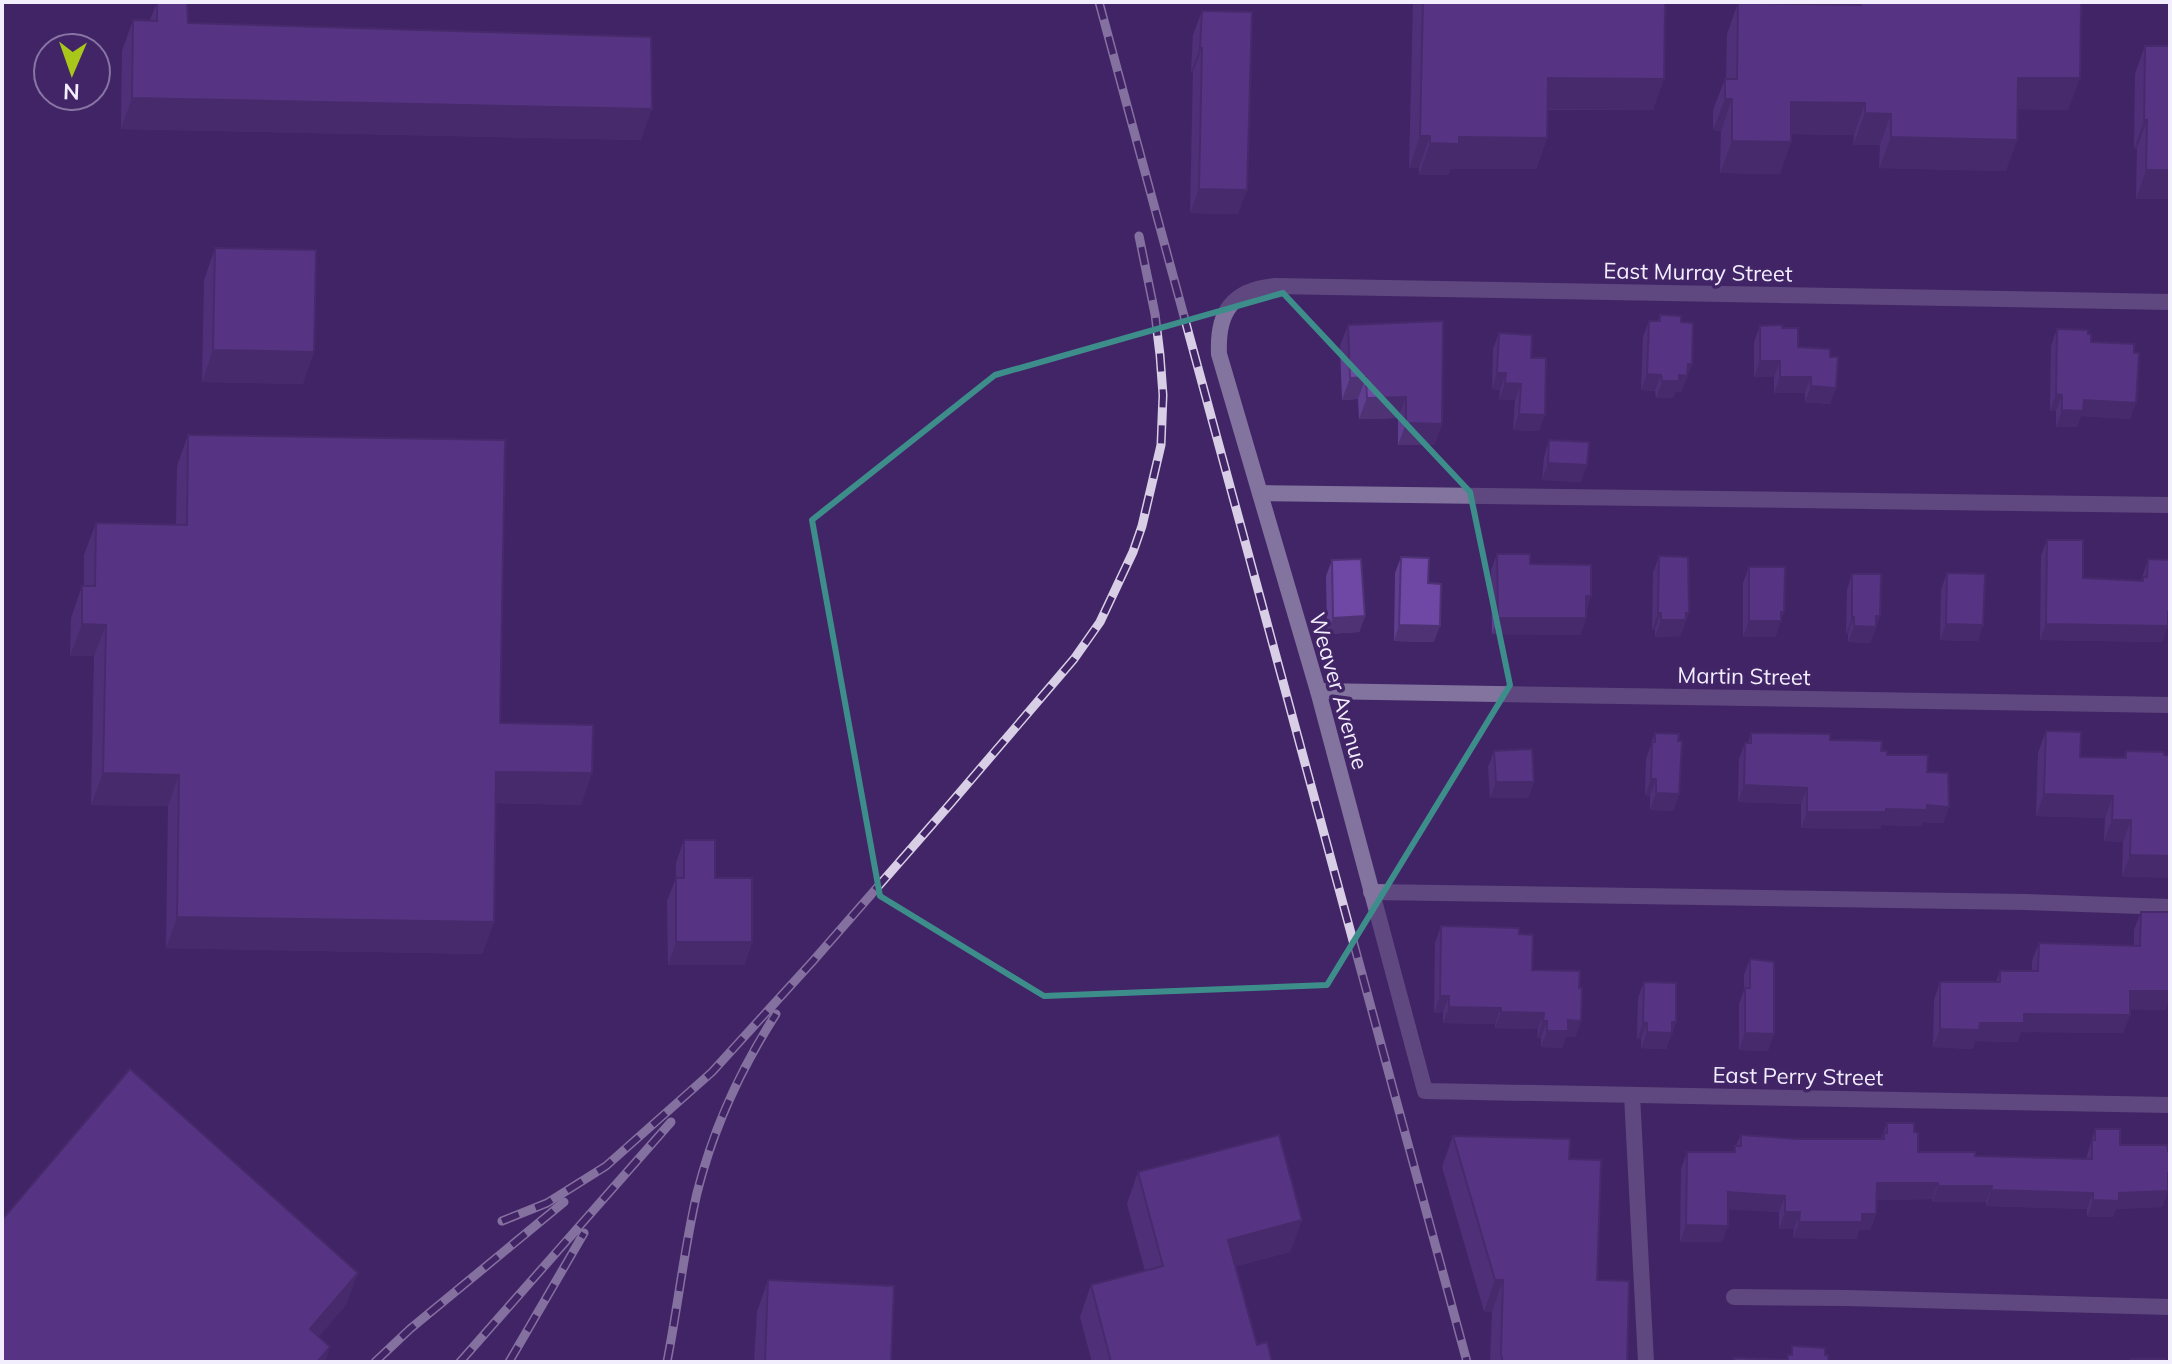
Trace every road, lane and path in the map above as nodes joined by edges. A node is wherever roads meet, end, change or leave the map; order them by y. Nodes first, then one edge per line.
1 (2170, 302) edge
2 (1230, 305) joint
3 (1260, 493) junction
4 (2170, 505) edge
5 (1318, 691) junction
6 (2170, 705) edge
7 (1371, 892) junction
8 (2170, 907) edge
9 (1425, 1091) joint
10 (1632, 1095) junction
11 (2170, 1105) edge
12 (1734, 1297) dead end
13 (2170, 1307) edge
14 (1646, 1362) edge

1 - 2 street, East Murray Street
2 - 3 street, Weaver Avenue
3 - 4 street
3 - 5 street, Weaver Avenue
5 - 6 street, Martin Street
5 - 7 street, Weaver Avenue
7 - 8 street
7 - 9 street, Weaver Avenue
9 - 10 street, East Perry Street
10 - 11 street, East Perry Street
10 - 14 street
12 - 13 street

